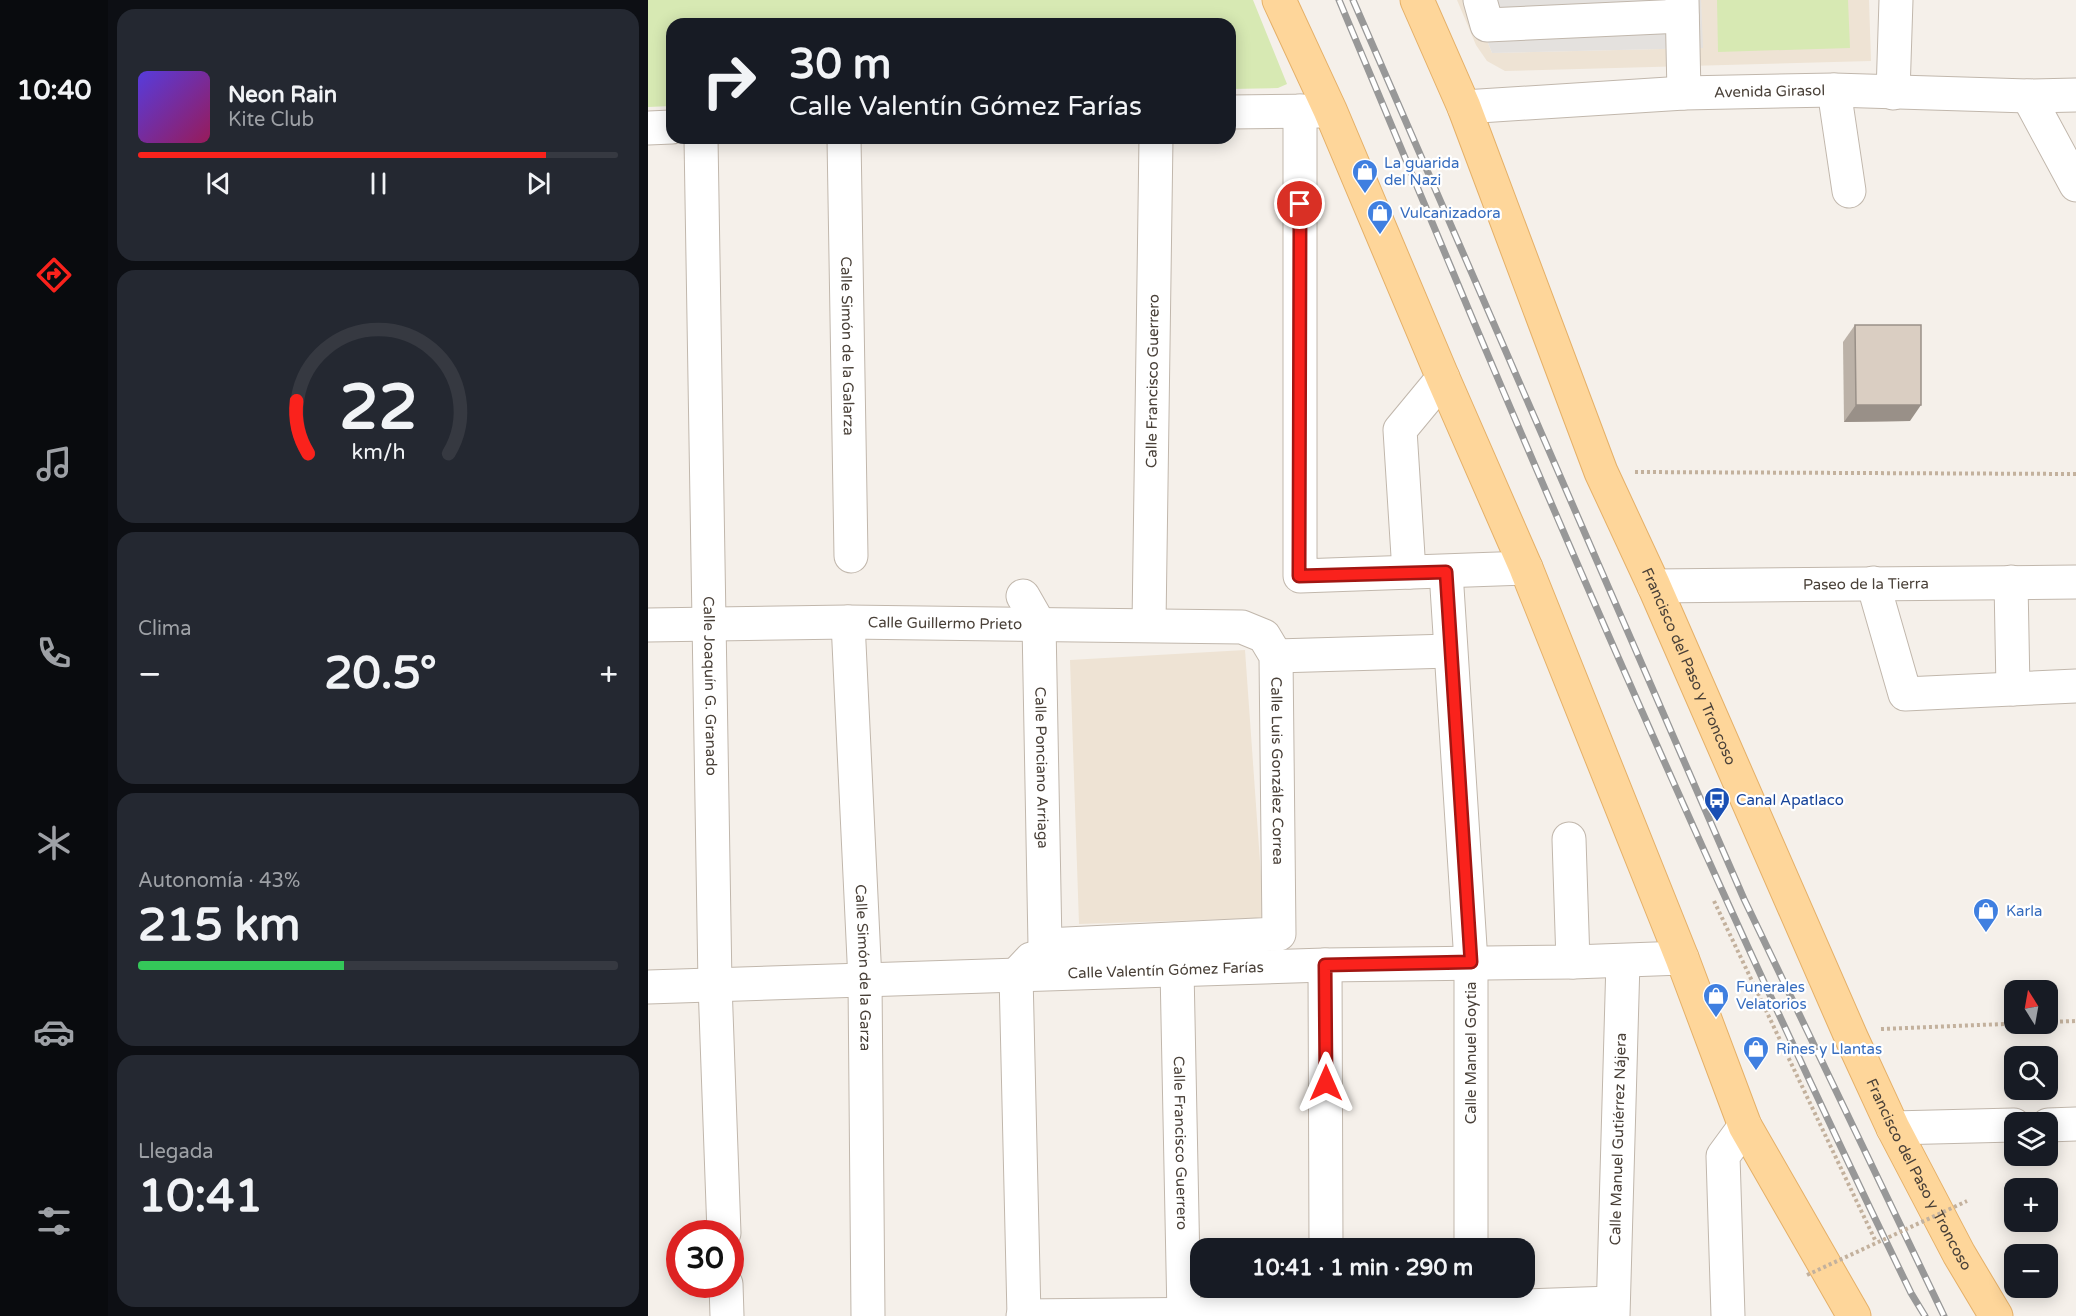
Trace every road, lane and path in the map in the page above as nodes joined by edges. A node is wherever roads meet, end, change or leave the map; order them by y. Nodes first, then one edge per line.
1 (1279, 0) edge
2 (1417, 0) edge
3 (1480, 0) edge
4 (1896, 0) edge
5 (1682, 8) edge
6 (1834, 90) junction
7 (1684, 93) junction
8 (1893, 93) junction
9 (2076, 95) edge
10 (2028, 96) junction
11 (1464, 107) junction
12 (1315, 111) junction
13 (1236, 112) edge
14 (666, 127) edge
15 (648, 128) edge
16 (701, 144) edge
17 (844, 144) edge
18 (1156, 144) edge
19 (2072, 171) edge
20 (1850, 191) dead end
21 (1443, 378) junction
22 (1601, 472) junction
23 (2076, 474) edge
24 (851, 556) dead end
25 (1526, 568) junction
26 (1409, 572) junction
27 (1446, 572) junction
28 (2011, 582) junction
29 (2076, 582) edge
30 (1873, 583) junction
31 (1654, 586) junction
32 (1023, 596) dead end
33 (848, 622) junction
34 (708, 623) junction
35 (1039, 624) junction
36 (1149, 624) junction
37 (648, 625) edge
38 (1242, 627) joint
39 (1450, 651) junction
40 (1276, 656) junction
41 (2076, 686) edge
42 (2013, 690) junction
43 (1569, 839) dead end
44 (1714, 901) dead end
45 (1280, 934) joint
46 (1045, 945) junction
47 (1682, 958) junction
48 (1623, 961) junction
49 (1471, 962) junction
50 (1573, 962) junction
51 (1325, 965) junction
52 (1177, 969) junction
53 (1016, 975) junction
54 (865, 981) junction
55 (715, 984) junction
56 (648, 987) edge
57 (2076, 1021) edge
58 (2058, 1022) edge
59 (2004, 1024) edge
60 (1851, 1037) junction
61 (2076, 1124) edge
62 (2004, 1125) edge
63 (2058, 1125) edge
64 (1745, 1126) junction
65 (1893, 1128) junction
66 (1966, 1201) dead end
67 (724, 1220) edge
68 (1326, 1238) edge
69 (1471, 1238) edge
70 (1876, 1242) junction
71 (1807, 1275) dead end
72 (726, 1298) edge
73 (1470, 1304) edge
74 (1327, 1305) edge
75 (1613, 1310) edge
76 (727, 1316) edge
77 (868, 1316) edge
78 (1024, 1316) edge
79 (1184, 1316) edge
80 (1728, 1316) edge
81 (1854, 1316) edge
82 (1996, 1316) edge

1 - 12 main road
2 - 11 main road, Francisco del Paso y Troncoso
3 - 5 street
4 - 8 street
5 - 7 street
6 - 7 street, Avenida Girasol
6 - 8 street, Avenida Girasol
6 - 20 street
7 - 11 street, Avenida Girasol
8 - 10 street, Avenida Girasol
9 - 10 street, Avenida Girasol
10 - 19 street
11 - 22 main road, Francisco del Paso y Troncoso
12 - 13 street
12 - 21 main road
12 - 26 street
14 - 15 street
16 - 34 street, Calle Joaquín G. Granado
17 - 24 street, Calle Simón de la Galarza
18 - 36 street, Calle Francisco Guerrero
21 - 25 main road
21 - 26 street
22 - 23 path
22 - 31 main road, Francisco del Paso y Troncoso
25 - 27 street
25 - 47 main road
26 - 27 street
27 - 39 street, Calle Manuel Goytia
28 - 29 street, Paseo de la Tierra
28 - 30 street, Paseo de la Tierra
28 - 42 street
30 - 31 street, Paseo de la Tierra
30 - 42 street
31 - 60 main road, Francisco del Paso y Troncoso
32 - 35 street, Calle Ponciano Arriaga
33 - 34 street, Calle Guillermo Prieto
33 - 35 street, Calle Guillermo Prieto
33 - 54 street, Calle Simón de la Garza
34 - 37 street, Calle Guillermo Prieto
34 - 55 street, Calle Joaquín G. Granado
35 - 36 street, Calle Guillermo Prieto
35 - 46 street, Calle Ponciano Arriaga
36 - 38 street, Calle Guillermo Prieto
38 - 40 street, Calle Luis González Correa
39 - 40 street
39 - 49 street, Calle Manuel Goytia
40 - 45 street, Calle Luis González Correa
41 - 42 street
43 - 50 street
44 - 70 path
45 - 46 street, Calle Valentín Gómez Farías
46 - 53 street
47 - 48 street, Calle Valentín Gómez Farías
47 - 64 main road
48 - 50 street, Calle Valentín Gómez Farías
48 - 75 street, Calle Manuel Gutiérrez Nájera
49 - 50 street, Calle Valentín Gómez Farías
49 - 51 street, Calle Valentín Gómez Farías
49 - 69 street, Calle Manuel Goytia
51 - 52 street, Calle Valentín Gómez Farías
51 - 68 street
52 - 53 street, Calle Valentín Gómez Farías
52 - 79 street, Calle Francisco Guerrero
53 - 54 street, Calle Valentín Gómez Farías
53 - 78 street
54 - 55 street, Calle Valentín Gómez Farías
54 - 77 street, Calle Simón de la Garza
55 - 56 street, Calle Valentín Gómez Farías
55 - 67 street, Calle Joaquín G. Granado
57 - 58 path
59 - 60 path
60 - 65 main road, Francisco del Paso y Troncoso
61 - 63 street
62 - 65 street
64 - 80 street
64 - 81 main road
65 - 82 main road, Francisco del Paso y Troncoso
66 - 70 path, bridge
70 - 71 path, bridge
72 - 76 street
73 - 74 street
73 - 75 street
74 - 79 street
78 - 79 street

